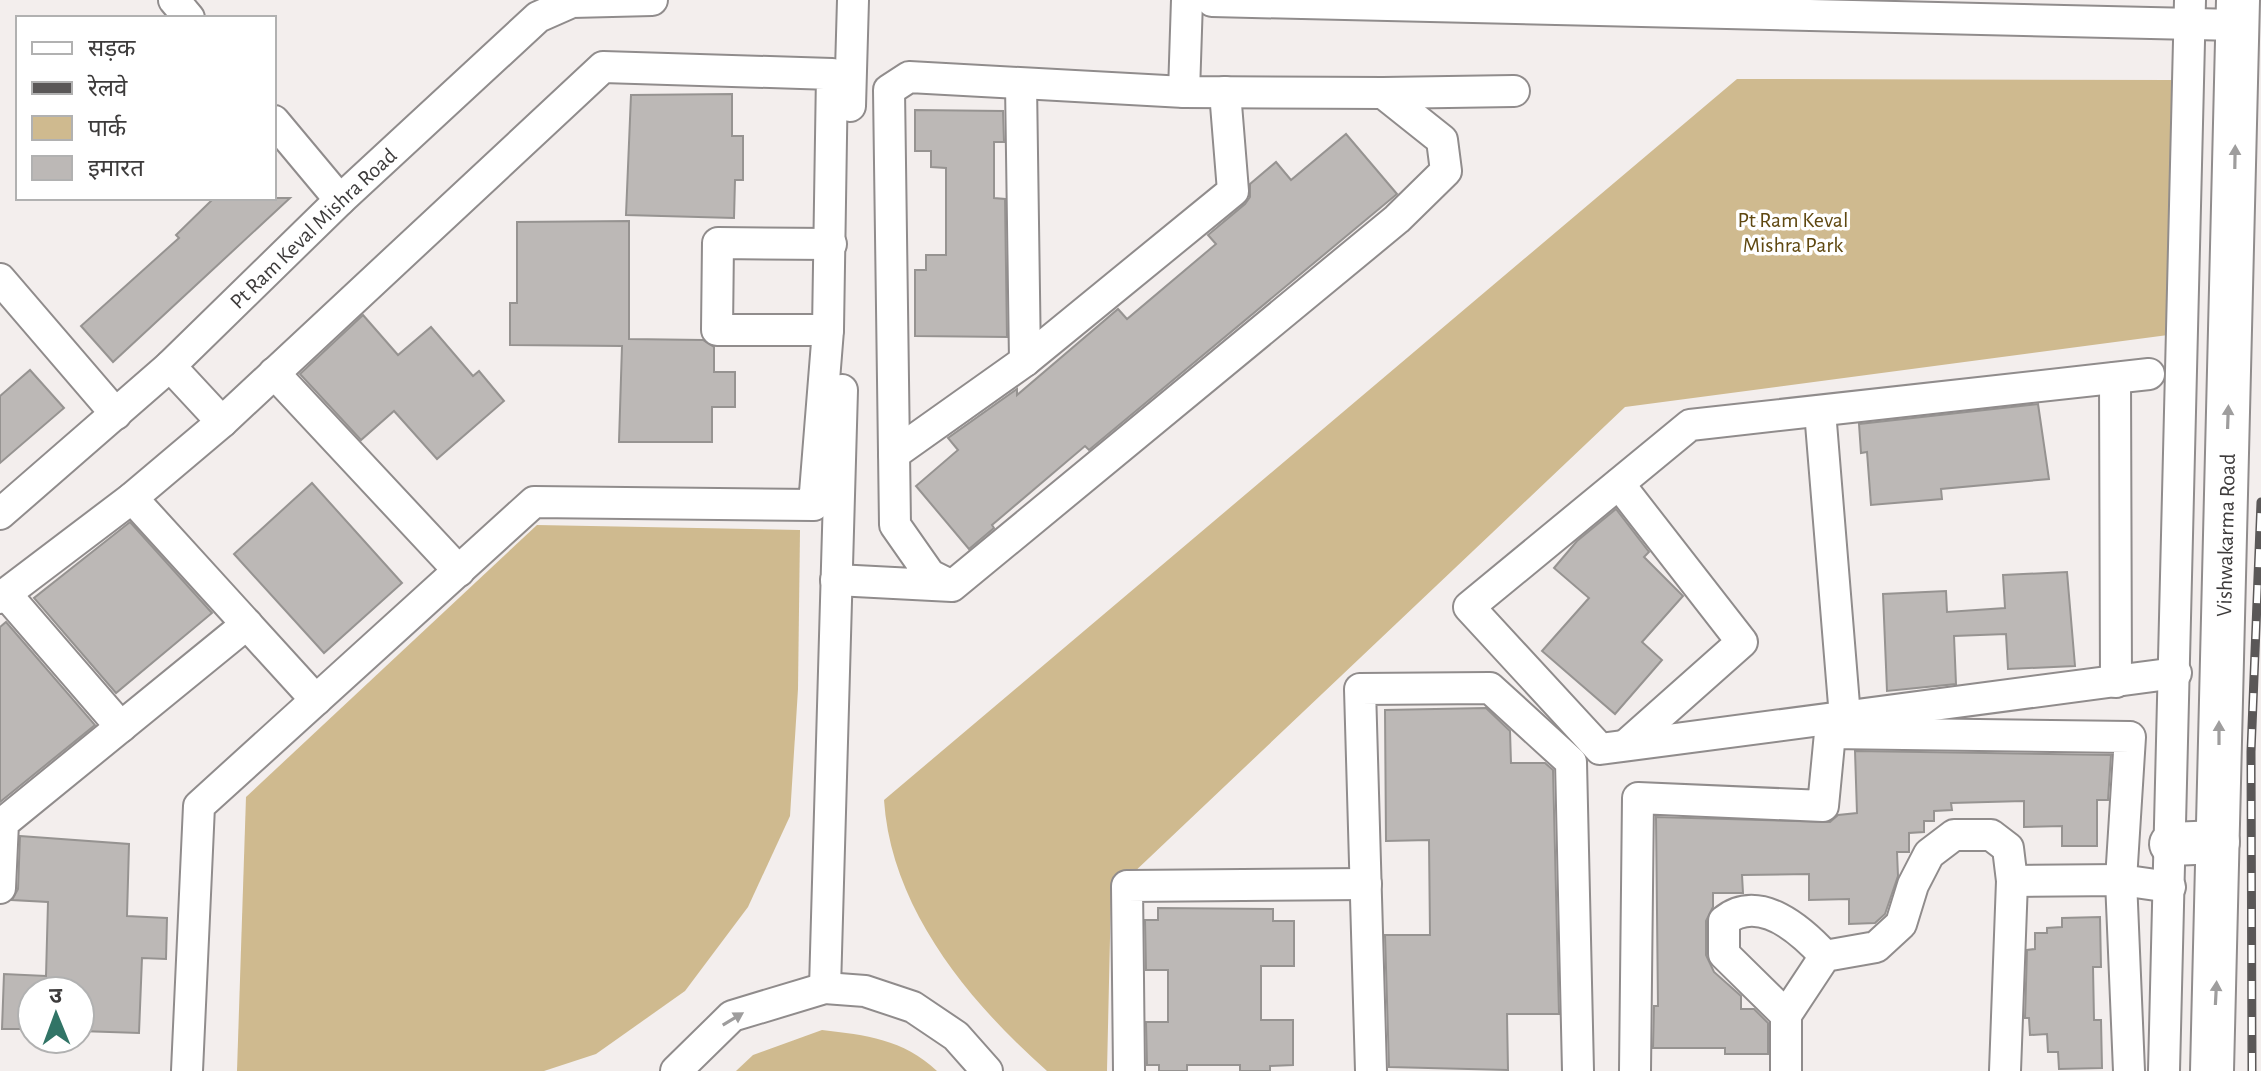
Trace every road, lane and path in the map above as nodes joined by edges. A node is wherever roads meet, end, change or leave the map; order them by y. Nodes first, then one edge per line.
1 (174, 0) edge
2 (612, 0) edge
3 (652, 0) edge
4 (853, 0) edge
5 (1166, 0) edge
6 (1187, 0) edge
7 (1212, 1) edge
8 (2190, 11) edge
9 (2238, 12) edge
10 (187, 16) edge
11 (1021, 84) junction
12 (1514, 91) dead end
13 (1184, 92) junction
14 (1225, 92) junction
15 (1383, 93) junction
16 (276, 123) edge
17 (340, 200) junction
18 (831, 244) junction
19 (0, 279) edge
20 (837, 288) junction
21 (828, 330) junction
22 (1025, 361) junction
23 (170, 366) junction
24 (274, 373) junction
25 (2149, 374) dead end
26 (2115, 378) junction
27 (1820, 411) junction
28 (116, 414) junction
29 (222, 422) junction
30 (894, 454) junction
31 (1619, 484) junction
32 (132, 498) junction
33 (0, 514) edge
34 (459, 571) junction
35 (836, 580) junction
36 (952, 586) junction
37 (3, 596) edge
38 (247, 624) junction
39 (2176, 673) junction
40 (2116, 682) junction
41 (316, 700) junction
42 (1845, 717) junction
43 (121, 727) junction
44 (1626, 745) junction
45 (2218, 842) junction
46 (2171, 844) junction
47 (2121, 880) junction
48 (2012, 881) junction
49 (1366, 884) junction
50 (2170, 887) junction
51 (0, 888) edge
52 (1825, 956) junction
53 (825, 988) junction
54 (1786, 1015) junction
55 (187, 1071) edge
56 (676, 1071) edge
57 (987, 1071) edge
58 (1129, 1071) edge
59 (1371, 1071) edge
60 (1578, 1071) edge
61 (1635, 1071) edge
62 (1786, 1071) edge
63 (2005, 1071) edge
64 (2129, 1071) edge
65 (2164, 1071) edge
66 (2212, 1071) edge

1 - 10 street
2 - 3 street, Pt Ram Keval Mishra Road
2 - 17 street, Pt Ram Keval Mishra Road
4 - 20 street
5 - 6 street
6 - 13 street
7 - 8 street
8 - 9 street
8 - 39 street
45 -> 9 main road, Vishwakarma Road
11 - 13 street
11 - 22 street
11 - 30 street
12 - 15 street
13 - 14 street
14 - 15 street
14 - 22 street
15 - 36 street
16 - 17 street
17 - 23 street, Pt Ram Keval Mishra Road
18 - 20 street
18 - 21 street
18 - 24 street
19 - 28 street
20 - 21 street
20 - 35 street
21 - 34 street
22 - 30 street
23 - 28 street, Pt Ram Keval Mishra Road
23 - 29 street
24 - 29 street
24 - 34 street
25 - 26 street
26 - 27 street
26 - 40 street
27 - 31 street
27 - 42 street
28 - 33 street, Pt Ram Keval Mishra Road
29 - 32 street
30 - 36 street
31 - 44 street
31 - 44 street
32 - 37 street
32 - 38 street
34 - 41 street
35 - 36 street
35 - 53 street
37 - 43 street
38 - 41 street
38 - 43 street
39 - 40 street
39 - 46 street
40 - 42 street
41 - 55 street
42 - 44 street
43 - 51 street
45 - 46 main road
66 -> 45 main road, Vishwakarma Road
46 - 50 street
47 - 48 street
47 - 50 street
47 - 61 street
47 - 64 street
48 - 52 street
48 - 63 street
49 - 58 street
49 - 59 street
49 - 60 street
50 - 65 street
52 - 54 street
52 - 54 street
56 -> 53 street
53 - 57 street
54 - 62 street

